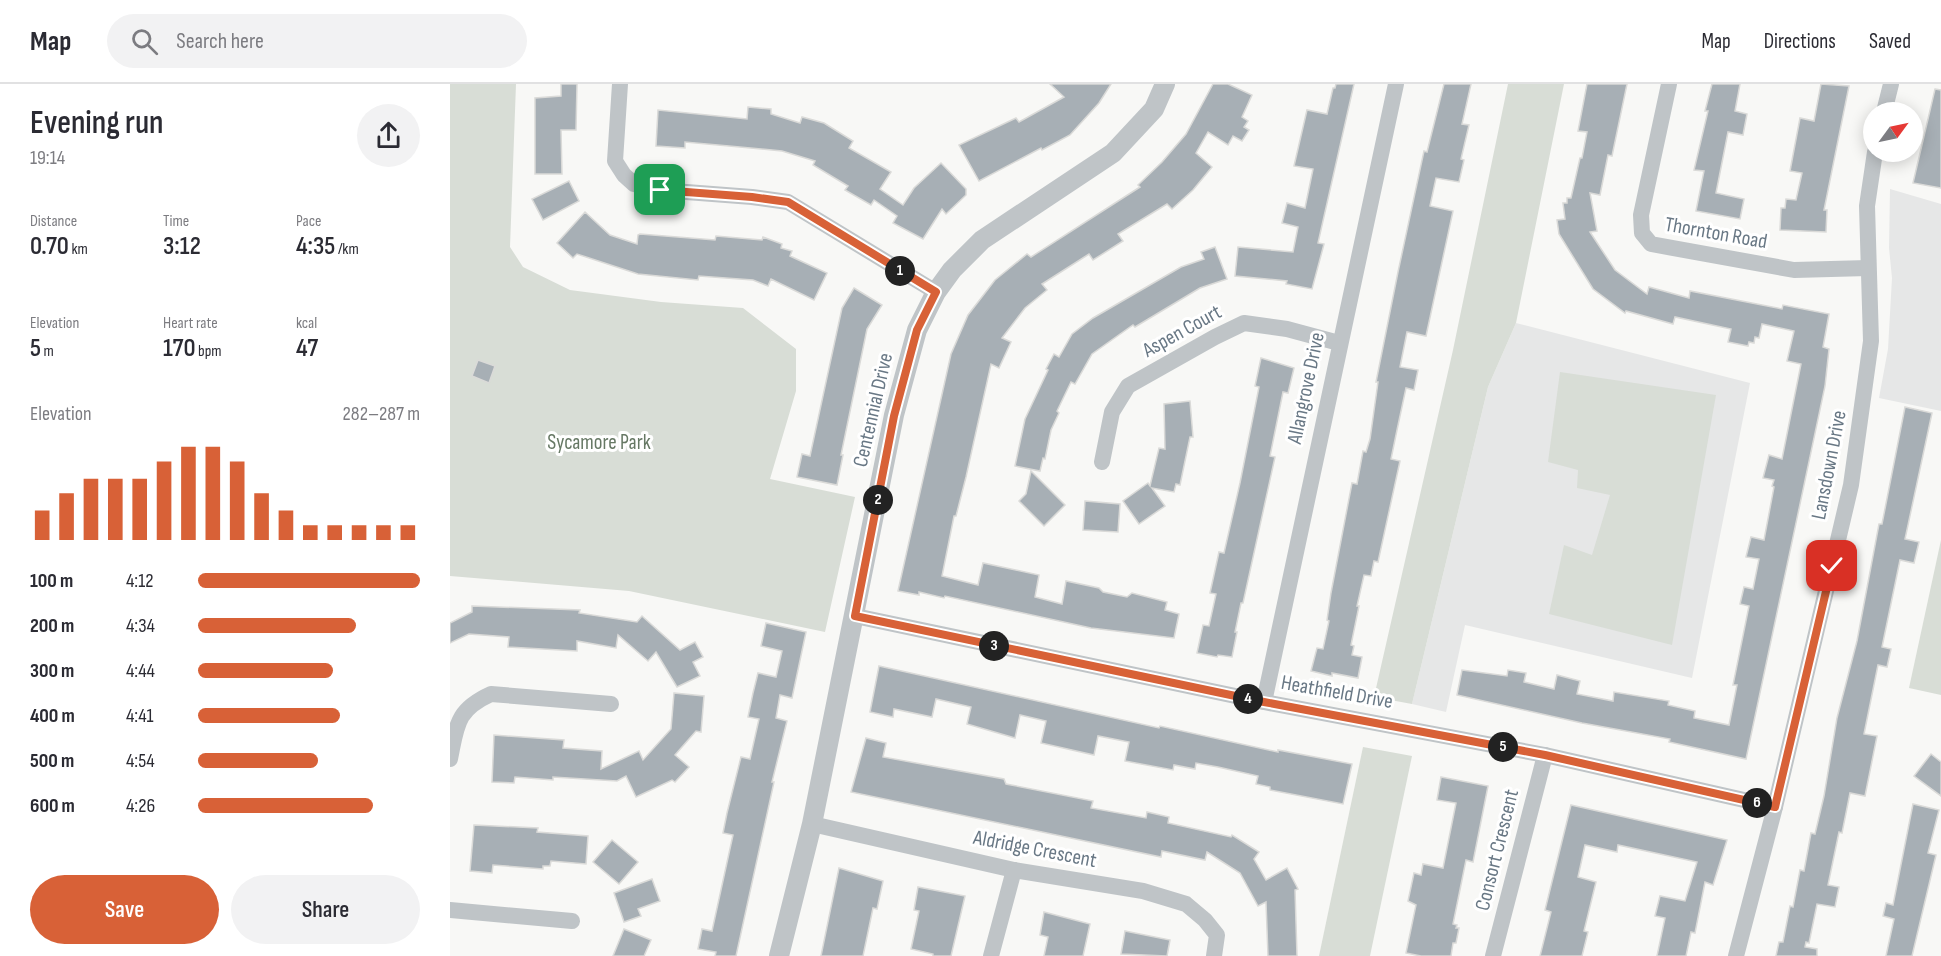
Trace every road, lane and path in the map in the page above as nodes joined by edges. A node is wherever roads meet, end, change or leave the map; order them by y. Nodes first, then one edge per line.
1 (620, 84) edge
2 (1165, 84) edge
3 (1395, 84) edge
4 (1669, 84) edge
5 (1891, 84) edge
6 (1886, 102) edge
7 (1874, 162) edge
8 (1868, 268) junction
9 (936, 292) junction
10 (1339, 343) junction
11 (1102, 462) dead end
12 (855, 616) junction
13 (1264, 702) junction
14 (611, 704) dead end
15 (1545, 755) junction
16 (450, 759) edge
17 (1775, 807) junction
18 (812, 824) junction
19 (1014, 870) junction
20 (450, 910) edge
21 (572, 921) dead end
22 (779, 956) edge
23 (992, 956) edge
24 (1214, 956) edge
25 (1493, 956) edge
26 (1736, 956) edge

1 - 9 street
2 - 9 street, Centennial Drive
3 - 10 street, Allangrove Drive
4 - 8 street, Thornton Road
5 - 6 street
7 - 8 street, Lansdown Drive
8 - 17 street, Lansdown Drive
9 - 12 street, Centennial Drive
10 - 11 street, Aspen Court
10 - 13 street, Allangrove Drive
12 - 13 street, Heathfield Drive
12 - 18 street, Centennial Drive
13 - 15 street, Heathfield Drive
14 - 16 street
15 - 17 street, Heathfield Drive
15 - 25 street, Consort Crescent
17 - 26 street, Lansdown Drive
18 - 19 street, Aldridge Crescent
18 - 22 street, Centennial Drive
19 - 23 street
19 - 24 street, Aldridge Crescent
20 - 21 street

